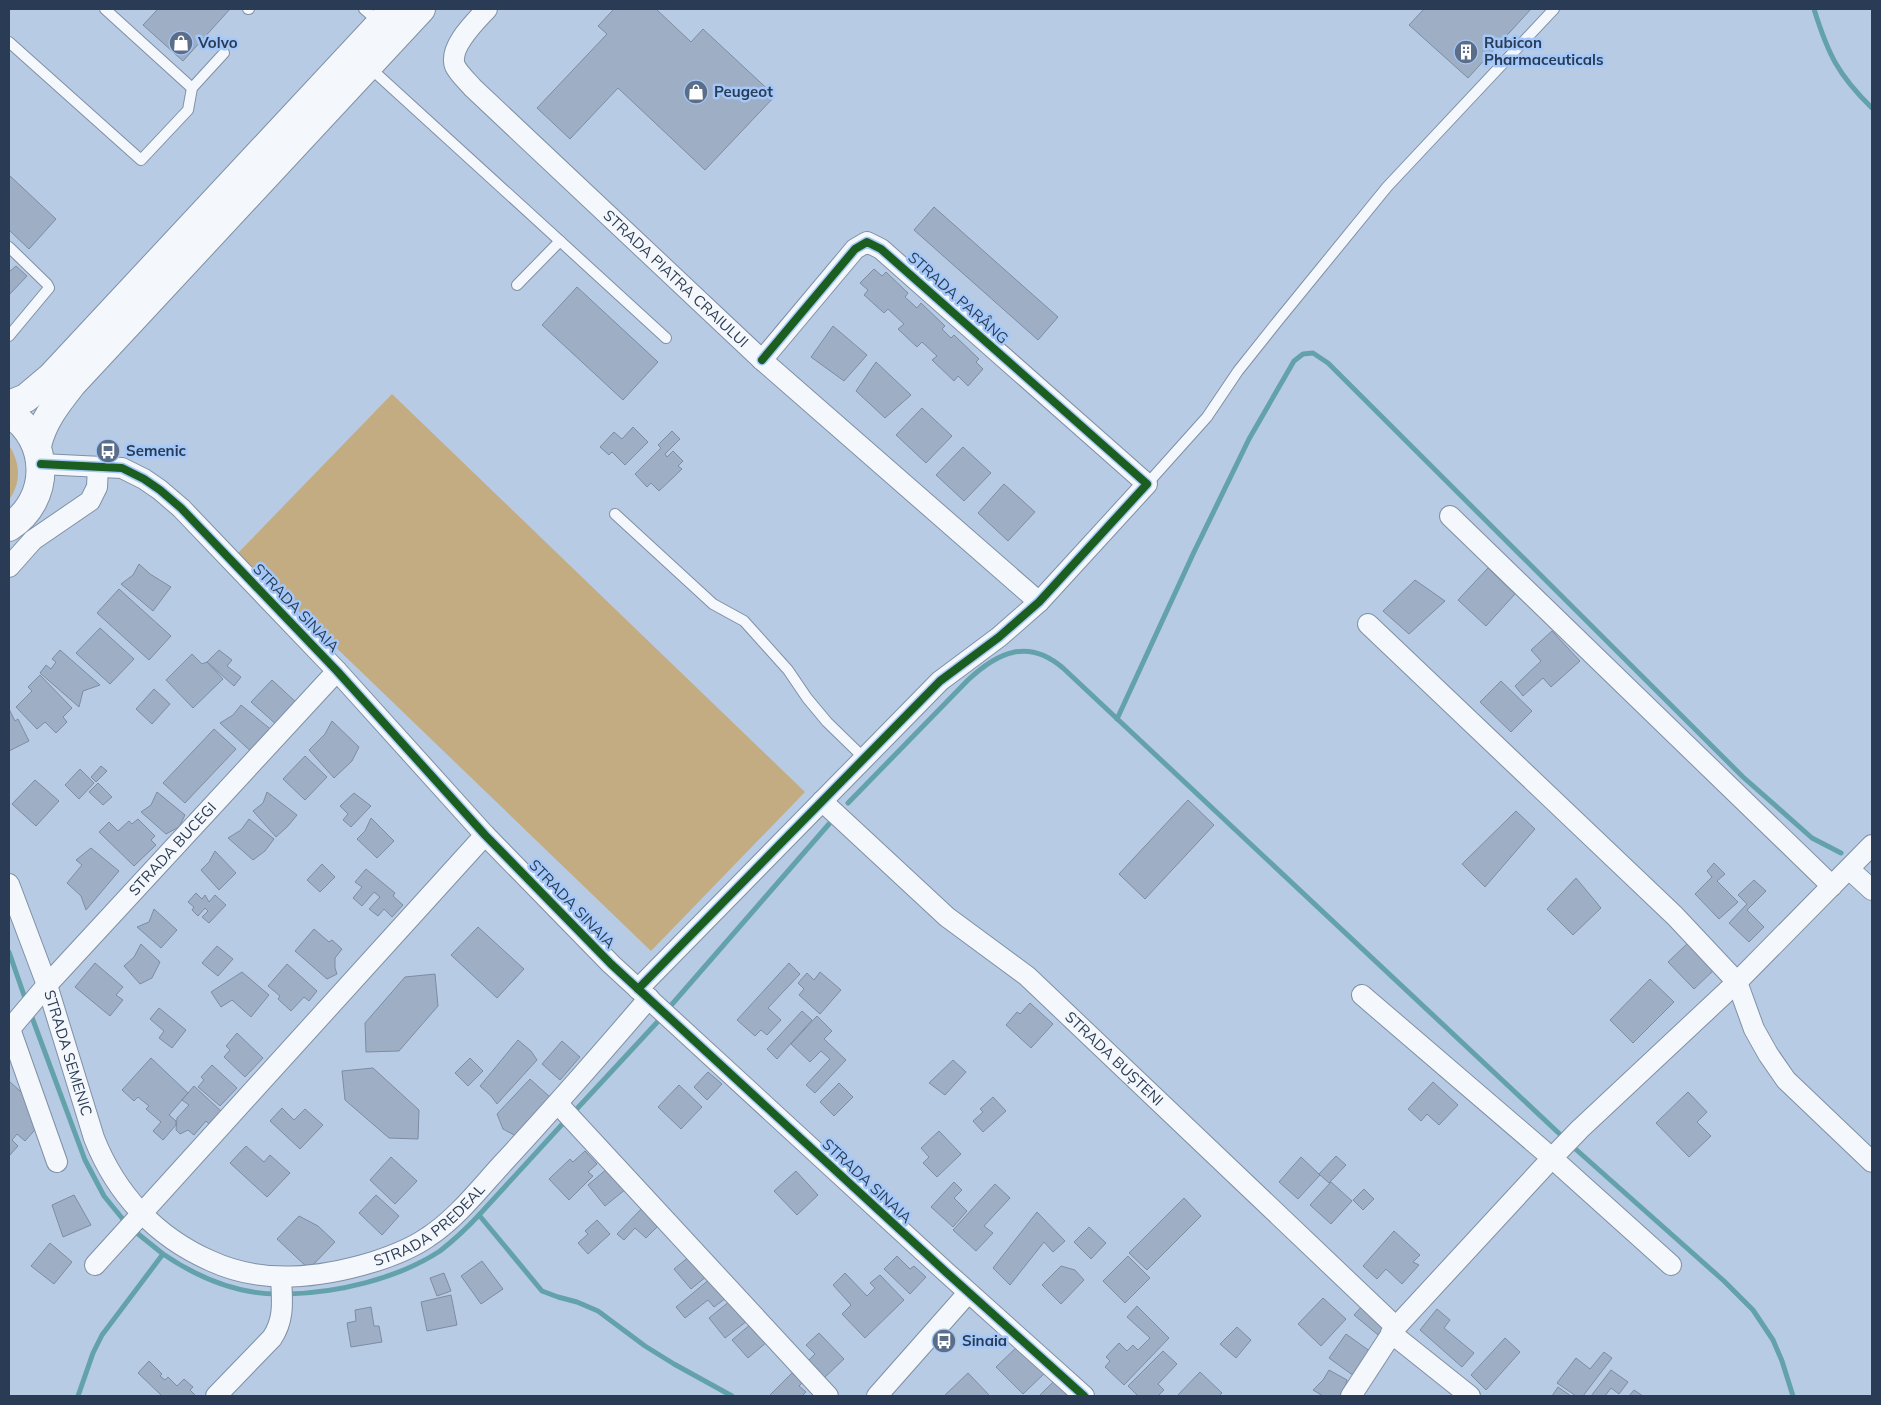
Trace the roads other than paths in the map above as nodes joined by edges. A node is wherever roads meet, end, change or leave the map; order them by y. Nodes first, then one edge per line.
1 (106, 9) edge
2 (421, 9) edge
3 (487, 9) edge
4 (1554, 9) edge
5 (379, 13) edge
6 (9, 42) edge
7 (224, 53) dead end
8 (368, 66) junction
9 (192, 88) junction
10 (560, 240) junction
11 (9, 247) edge
12 (517, 285) dead end
13 (9, 336) edge
14 (666, 338) dead end
15 (762, 360) junction
16 (9, 406) edge
17 (9, 413) edge
18 (39, 455) junction
19 (98, 467) junction
20 (1147, 484) junction
21 (615, 514) dead end
22 (1450, 516) dead end
23 (9, 527) edge
24 (9, 567) edge
25 (1039, 602) junction
26 (1368, 624) dead end
27 (337, 671) junction
28 (864, 759) junction
29 (822, 801) junction
30 (485, 835) junction
31 (1872, 845) edge
32 (1849, 869) junction
33 (9, 884) edge
34 (1832, 886) junction
35 (1872, 890) edge
36 (1737, 982) junction
37 (42, 992) junction
38 (1362, 995) dead end
39 (648, 998) junction
40 (12, 1025) edge
41 (560, 1106) junction
42 (1554, 1156) junction
43 (57, 1162) dead end
44 (1872, 1162) edge
45 (133, 1223) junction
46 (95, 1265) dead end
47 (1671, 1265) dead end
48 (282, 1288) junction
49 (968, 1293) junction
50 (1394, 1330) junction
51 (216, 1396) edge
52 (828, 1396) edge
53 (877, 1396) edge
54 (1084, 1396) edge
55 (1351, 1396) edge
56 (1470, 1396) edge

1 - 9 lane
2 - 8 highway
3 - 15 street, STRADA PIATRA CRAIULUI
4 - 20 lane
5 - 16 highway
6 - 9 lane
7 - 9 lane
8 - 10 lane
8 - 18 highway
10 - 12 lane
10 - 14 lane
11 - 13 lane
15 - 20 street, STRADA PARÂNG
15 - 25 street, STRADA PIATRA CRAIULUI
17 - 18 highway
18 - 19 street, STRADA SINAIA
18 - 23 highway
19 - 24 street
19 - 27 street, STRADA SINAIA
20 - 25 street, STRADA PREDEAL
21 - 28 lane
22 - 34 street
25 - 28 street, STRADA PREDEAL
26 - 36 street
27 - 30 street, STRADA SINAIA
27 - 37 street, STRADA BUCEGI
28 - 29 street, STRADA PREDEAL
29 - 39 street, STRADA PREDEAL
29 - 50 street, STRADA BUȘTENI
30 - 39 street, STRADA SINAIA
30 - 45 street
31 - 32 street
32 - 34 street
32 - 35 street
33 - 37 street, STRADA SEMENIC
34 - 36 street
36 - 42 street
36 - 44 street
37 - 40 street, STRADA BUCEGI
37 - 45 street, STRADA SEMENIC
38 - 42 street
39 - 41 street, STRADA PREDEAL
39 - 49 street, STRADA SINAIA
40 - 43 street
41 - 48 street, STRADA PREDEAL
41 - 52 street
42 - 47 street
42 - 50 street
45 - 46 street
45 - 48 street, STRADA PREDEAL
48 - 51 street
49 - 53 street
49 - 54 street, STRADA SINAIA
50 - 55 street
50 - 56 street, STRADA BUȘTENI

